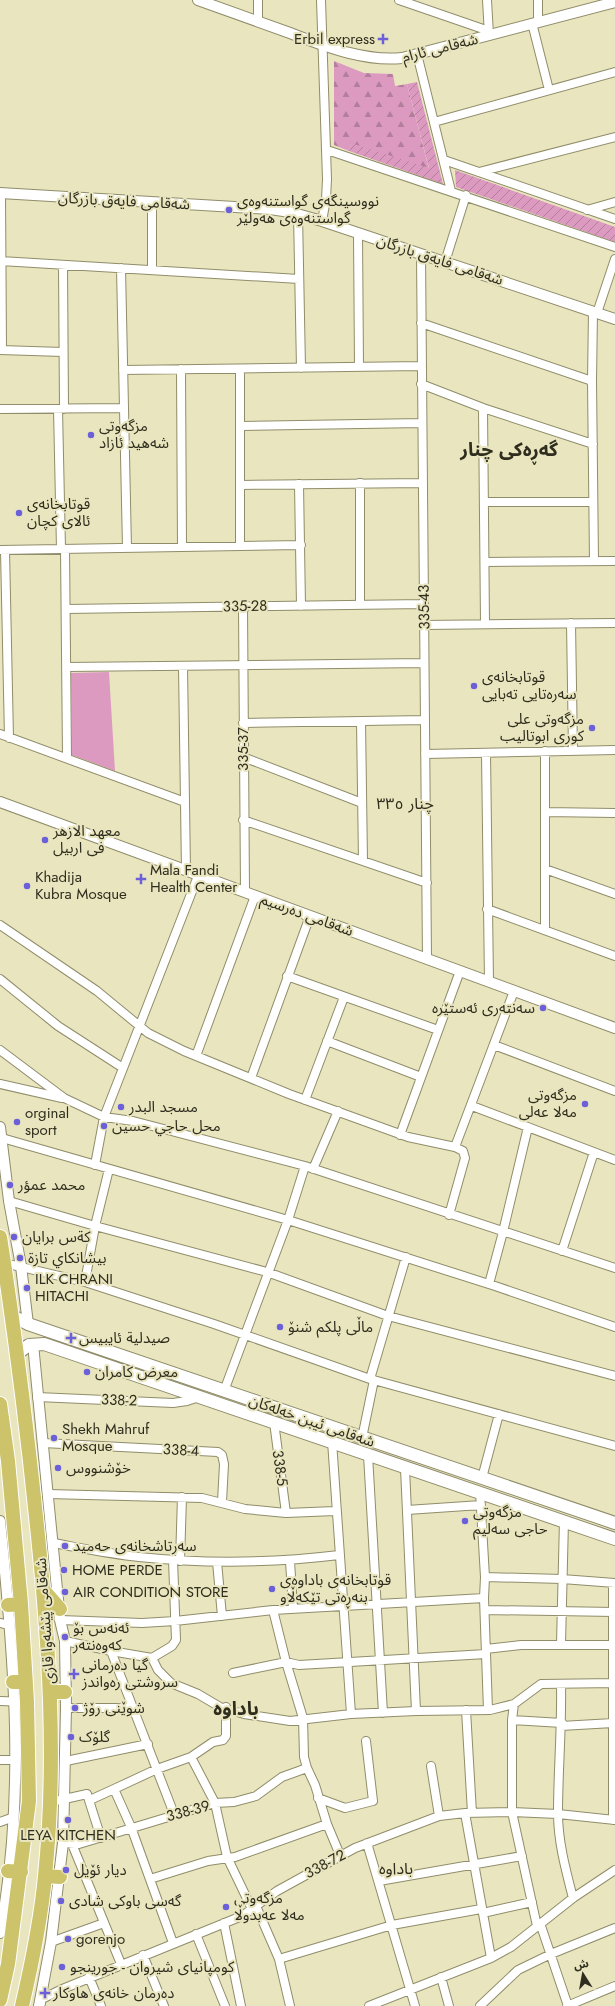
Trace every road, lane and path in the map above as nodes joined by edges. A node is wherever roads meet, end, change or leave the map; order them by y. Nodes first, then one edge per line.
1 (198, 0) edge
2 (258, 0) edge
3 (321, 0) edge
4 (400, 0) edge
5 (487, 0) edge
6 (538, 0) edge
7 (602, 2) edge
8 (615, 2) edge
9 (258, 22) junction
10 (535, 23) junction
11 (489, 33) junction
12 (322, 45) junction
13 (417, 54) junction
14 (615, 72) edge
15 (549, 90) junction
16 (434, 122) junction
17 (615, 137) edge
18 (327, 150) junction
19 (444, 160) junction
20 (479, 172) junction
21 (451, 191) junction
22 (1, 193) edge
23 (466, 195) junction
24 (152, 202) junction
25 (615, 202) edge
26 (587, 210) junction
27 (298, 214) junction
28 (615, 220) edge
29 (322, 221) junction
30 (358, 233) junction
31 (615, 247) edge
32 (420, 254) junction
33 (615, 259) edge
34 (0, 261) edge
35 (445, 262) junction
36 (63, 265) junction
37 (121, 268) junction
38 (152, 270) junction
39 (299, 279) junction
40 (595, 312) junction
41 (615, 318) edge
42 (420, 323) junction
43 (1, 350) edge
44 (63, 352) junction
45 (421, 366) junction
46 (359, 367) junction
47 (301, 368) junction
48 (181, 369) junction
49 (240, 369) junction
50 (123, 370) junction
51 (592, 381) junction
52 (421, 384) junction
53 (124, 408) junction
54 (483, 408) junction
55 (0, 409) edge
56 (61, 409) junction
57 (422, 423) junction
58 (240, 426) junction
59 (593, 444) junction
60 (422, 483) junction
61 (299, 484) junction
62 (360, 484) junction
63 (240, 485) junction
64 (484, 502) junction
65 (593, 502) junction
66 (301, 545) junction
67 (240, 546) junction
68 (182, 547) junction
69 (127, 548) junction
70 (63, 549) junction
71 (3, 550) edge
72 (594, 561) junction
73 (615, 561) edge
74 (485, 562) junction
75 (424, 604) junction
76 (360, 605) junction
77 (243, 606) junction
78 (301, 606) junction
79 (66, 609) junction
80 (571, 623) junction
81 (615, 623) edge
82 (485, 624) junction
83 (424, 625) junction
84 (424, 663) junction
85 (243, 665) junction
86 (183, 666) junction
87 (66, 667) junction
88 (425, 720) junction
89 (361, 721) junction
90 (243, 723) junction
91 (0, 734) edge
92 (9, 738) junction
93 (615, 750) edge
94 (545, 751) junction
95 (573, 751) junction
96 (486, 753) junction
97 (425, 754) junction
98 (67, 757) junction
99 (243, 758) junction
100 (0, 802) edge
101 (185, 802) junction
102 (362, 803) junction
103 (545, 812) junction
104 (615, 813) edge
105 (243, 820) junction
106 (363, 862) junction
107 (545, 869) junction
108 (186, 871) junction
109 (198, 876) junction
110 (426, 883) junction
111 (245, 892) junction
112 (615, 894) edge
113 (255, 896) junction
114 (487, 909) junction
115 (310, 916) junction
116 (0, 925) edge
117 (545, 930) junction
118 (615, 956) edge
119 (427, 959) junction
120 (460, 971) junction
121 (287, 976) junction
122 (0, 979) edge
123 (489, 982) junction
124 (514, 991) junction
125 (344, 996) junction
126 (140, 1026) junction
127 (615, 1028) edge
128 (438, 1030) junction
129 (327, 1041) junction
130 (494, 1045) junction
131 (0, 1050) edge
132 (196, 1056) junction
133 (123, 1068) junction
134 (421, 1077) junction
135 (251, 1078) junction
136 (0, 1084) edge
137 (615, 1091) edge
138 (64, 1098) junction
139 (305, 1100) junction
140 (472, 1106) junction
141 (338, 1112) junction
142 (104, 1117) junction
143 (0, 1127) edge
144 (528, 1127) junction
145 (400, 1135) junction
146 (2, 1138) junction
147 (455, 1147) junction
148 (594, 1152) junction
149 (615, 1160) edge
150 (95, 1165) junction
151 (305, 1166) junction
152 (109, 1169) junction
153 (314, 1169) junction
154 (9, 1201) junction
155 (449, 1215) junction
156 (288, 1220) junction
157 (95, 1226) junction
158 (503, 1232) junction
159 (0, 1236) edge
160 (562, 1251) junction
161 (406, 1257) junction
162 (4, 1263) junction
163 (21, 1266) junction
164 (615, 1266) edge
165 (267, 1272) junction
166 (84, 1282) junction
167 (489, 1284) junction
168 (11, 1315) junction
169 (388, 1316) junction
170 (28, 1324) junction
171 (615, 1327) edge
172 (246, 1335) junction
173 (32, 1344) junction
174 (18, 1353) junction
175 (615, 1376) edge
176 (372, 1380) junction
177 (224, 1392) junction
178 (37, 1397) junction
179 (199, 1397) junction
180 (0, 1404) edge
181 (499, 1414) junction
182 (274, 1422) junction
183 (362, 1438) junction
184 (332, 1441) junction
185 (44, 1444) junction
186 (615, 1446) edge
187 (368, 1455) junction
188 (430, 1460) junction
189 (405, 1468) junction
190 (424, 1473) junction
191 (482, 1478) junction
192 (480, 1492) junction
193 (48, 1494) junction
194 (182, 1497) junction
195 (222, 1502) junction
196 (481, 1505) junction
197 (407, 1510) junction
198 (335, 1511) junction
199 (286, 1513) junction
200 (564, 1520) junction
201 (0, 1522) edge
202 (615, 1523) edge
203 (615, 1539) edge
204 (53, 1543) junction
205 (339, 1555) junction
206 (176, 1560) junction
207 (290, 1560) junction
208 (216, 1562) junction
209 (485, 1577) junction
210 (562, 1579) junction
211 (614, 1583) edge
212 (44, 1591) junction
213 (484, 1598) junction
214 (412, 1602) junction
215 (14, 1604) junction
216 (377, 1604) junction
217 (342, 1606) junction
218 (293, 1609) junction
219 (274, 1610) junction
220 (485, 1610) junction
221 (562, 1611) junction
222 (614, 1612) edge
223 (60, 1615) junction
224 (222, 1616) junction
225 (176, 1621) junction
226 (4, 1624) edge
227 (65, 1641) junction
228 (561, 1644) junction
229 (614, 1645) edge
230 (111, 1652) junction
231 (486, 1652) junction
232 (152, 1658) junction
233 (414, 1658) junction
234 (381, 1659) junction
235 (286, 1662) junction
236 (347, 1662) junction
237 (233, 1673) dead end
238 (20, 1682) junction
239 (614, 1683) edge
240 (561, 1684) junction
241 (50, 1692) junction
242 (66, 1692) junction
243 (0, 1701) edge
244 (21, 1702) junction
245 (514, 1704) junction
246 (226, 1707) junction
247 (66, 1708) junction
248 (134, 1708) junction
249 (466, 1710) junction
250 (488, 1710) junction
251 (416, 1711) junction
252 (383, 1713) junction
253 (351, 1714) junction
254 (304, 1718) junction
255 (614, 1719) edge
256 (512, 1720) junction
257 (561, 1725) junction
258 (366, 1741) dead end
259 (148, 1744) junction
260 (192, 1757) junction
261 (0, 1760) edge
262 (16, 1760) junction
263 (66, 1762) junction
264 (431, 1766) dead end
265 (307, 1768) junction
266 (157, 1769) junction
267 (614, 1773) edge
268 (114, 1788) junction
269 (318, 1798) junction
270 (65, 1799) junction
271 (90, 1800) junction
272 (51, 1802) junction
273 (215, 1803) junction
274 (512, 1812) junction
275 (468, 1813) junction
276 (174, 1814) junction
277 (558, 1814) junction
278 (439, 1816) junction
279 (14, 1817) junction
280 (614, 1820) edge
281 (0, 1822) edge
282 (327, 1824) junction
283 (131, 1827) junction
284 (101, 1838) junction
285 (367, 1843) junction
286 (68, 1844) junction
287 (340, 1855) junction
288 (522, 1856) junction
289 (227, 1857) junction
290 (473, 1865) junction
291 (615, 1870) edge
292 (15, 1871) junction
293 (45, 1876) junction
294 (60, 1877) junction
295 (150, 1879) junction
296 (378, 1881) junction
297 (573, 1898) junction
298 (532, 1902) junction
299 (254, 1907) junction
300 (482, 1911) junction
301 (224, 1923) junction
302 (104, 1924) junction
303 (392, 1925) junction
304 (538, 1925) junction
305 (0, 1928) edge
306 (615, 1928) edge
307 (196, 1934) junction
308 (51, 1942) junction
309 (173, 1942) junction
310 (550, 1954) junction
311 (143, 1955) junction
312 (491, 1958) junction
313 (279, 1959) junction
314 (121, 1964) junction
315 (89, 1977) junction
316 (442, 1977) junction
317 (615, 1986) edge
318 (412, 1989) junction
319 (0, 2000) edge
320 (40, 2004) edge
321 (22, 2006) edge
322 (101, 2006) edge
323 (164, 2006) edge
324 (225, 2006) edge
325 (241, 2006) edge
326 (290, 2006) edge
327 (370, 2006) edge
328 (415, 2006) edge
329 (449, 2006) edge
330 (480, 2006) edge
331 (567, 2006) edge

1 - 9 street, شەقامی ئارام
2 - 9 street
3 - 12 street
4 - 11 street
5 - 11 street
6 - 10 street
7 - 8 street, شەقامی ئارام
7 - 10 street, شەقامی ئارام
9 - 12 street, شەقامی ئارام
10 - 11 street, شەقامی ئارام
10 - 15 street
11 - 13 street, شەقامی ئارام
12 - 13 street, شەقامی ئارام
12 - 18 street
13 - 16 street
14 - 15 street
15 - 16 street
16 - 19 street
17 - 20 street
18 - 21 street
18 - 29 street
19 - 20 street
19 - 21 street
20 - 26 street
21 - 23 street
22 - 24 street, شەقامی فایەق بازرگان
22 - 34 street
23 - 31 street
23 - 35 street
24 - 27 street, شەقامی فایەق بازرگان
24 - 38 street
25 - 26 street
26 - 28 street
27 - 29 street, شەقامی فایەق بازرگان
27 - 39 street
29 - 30 street, شەقامی فایەق بازرگان
30 - 32 street, شەقامی فایەق بازرگان
30 - 46 street
32 - 35 street, شەقامی فایەق بازرگان
32 - 42 street, 335-43
33 - 40 street
34 - 36 street
34 - 43 street
35 - 40 street, شەقامی فایەق بازرگان
36 - 37 street
36 - 44 street
37 - 38 street
37 - 50 street
38 - 39 street
39 - 47 street
40 - 41 street, شەقامی فایەق بازرگان
40 - 51 street
42 - 45 street, 335-43
42 - 51 street
43 - 44 street
44 - 56 street
45 - 46 street
45 - 52 street, 335-43
46 - 47 street
47 - 49 street
48 - 49 street
48 - 50 street
48 - 68 street
49 - 58 street
50 - 53 street
51 - 59 street
52 - 54 street
52 - 57 street, 335-43
53 - 56 street
53 - 69 street
54 - 59 street
54 - 64 street
55 - 56 street
56 - 70 street
57 - 58 street
57 - 60 street, 335-43
58 - 63 street
59 - 65 street
60 - 62 street
60 - 75 street, 335-43
61 - 62 street
61 - 63 street
61 - 66 street
62 - 76 street
63 - 67 street
64 - 65 street
64 - 74 street
65 - 72 street
66 - 67 street
66 - 78 street
67 - 68 street
68 - 69 street
69 - 70 street
70 - 71 street
70 - 79 street
71 - 92 street
72 - 73 street
72 - 74 street
74 - 82 street
75 - 76 street, 335-28
75 - 83 street, 335-43
76 - 78 street, 335-28
77 - 78 street, 335-28
77 - 79 street, 335-28
77 - 85 street, 335-37
79 - 87 street
80 - 81 street
80 - 82 street
80 - 95 street
82 - 83 street
83 - 84 street, 335-43
84 - 85 street
84 - 88 street, 335-43
85 - 86 street
85 - 90 street, 335-37
86 - 87 street
86 - 101 street
87 - 98 street
88 - 89 street
88 - 97 street, 335-43
89 - 90 street
89 - 102 street
90 - 99 street, 335-37
91 - 92 street
92 - 98 street
93 - 95 street
94 - 95 street
94 - 96 street
94 - 103 street
96 - 97 street
96 - 114 street
97 - 110 street, 335-43
98 - 101 street
99 - 102 street
99 - 105 street, 335-37
100 - 108 street, شەقامی دەرسیم
101 - 108 street
102 - 106 street
103 - 104 street
103 - 107 street
105 - 106 street
105 - 111 street, 335-37
106 - 110 street
107 - 112 street
107 - 117 street
108 - 109 street, شەقامی دەرسیم
109 - 111 street, شەقامی دەرسیم
109 - 126 street
110 - 119 street, 335-43
111 - 113 street, شەقامی دەرسیم
113 - 115 street, شەقامی دەرسیم
113 - 132 street
114 - 117 street
114 - 123 street
115 - 119 street, شەقامی دەرسیم
115 - 121 street
116 - 126 street
117 - 118 street
119 - 120 street, شەقامی دەرسیم
120 - 123 street, شەقامی دەرسیم
120 - 128 street
121 - 125 street
121 - 135 street
122 - 133 street
123 - 124 street, شەقامی دەرسیم
124 - 127 street, شەقامی دەرسیم
124 - 130 street
125 - 128 street
125 - 129 street
126 - 132 street
126 - 133 street
128 - 134 street
129 - 134 street
129 - 139 street
130 - 137 street
130 - 140 street
131 - 138 street
132 - 135 street
133 - 142 street
134 - 145 street
135 - 139 street
136 - 138 street
138 - 142 street
139 - 141 street
140 - 144 street
140 - 147 street
141 - 145 street
141 - 153 street
142 - 150 street
142 - 151 street
143 - 146 street
144 - 148 street
144 - 158 street
145 - 147 street
146 - 150 street
146 - 154 street
147 - 155 street
148 - 149 street
148 - 160 street
150 - 152 street
151 - 153 street
151 - 156 street
152 - 156 street
152 - 157 street
153 - 155 street
154 - 157 street
154 - 163 street
155 - 158 street
156 - 161 street
156 - 165 street
157 - 165 street
157 - 166 street
158 - 160 street
158 - 167 street
159 - 162 highway, شەقامی پێشەوا قازی
160 - 164 street
161 - 167 street
161 - 169 street
162 - 163 street
162 - 168 highway, شەقامی پێشەوا قازی
163 - 166 street
163 - 170 street
165 - 169 street
165 - 172 street
166 - 172 street
167 - 171 street
168 - 170 main road, شەقامی ئیبن خەلەکان
168 - 174 highway, شەقامی پێشەوا قازی
169 - 175 street
169 - 176 street
170 - 177 main road, شەقامی ئیبن خەلەکان
172 - 176 street
172 - 177 street
173 - 174 main road
173 - 178 street
173 - 179 main road, شەقامی ئیبن خەلەکان
174 - 212 highway, شەقامی پێشەوا قازی
176 - 181 street
176 - 183 street
177 - 183 main road, شەقامی ئیبن خەلەکان
178 - 179 street, 338-2
178 - 185 street
179 - 182 main road, شەقامی ئیبن خەلەکان
180 - 215 highway, شەقامی پێشەوا قازی
181 - 186 street
181 - 191 street
182 - 184 main road, شەقامی ئیبن خەلەکان
182 - 199 street, 338-5
183 - 188 main road, شەقامی ئیبن خەلەکان
184 - 187 main road, شەقامی ئیبن خەلەکان
184 - 198 street
185 - 193 street
185 - 195 street, 338-4
187 - 189 main road, شەقامی ئیبن خەلەکان
187 - 216 street
188 - 190 main road
188 - 191 main road, شەقامی ئیبن خەلەکان
189 - 190 main road, شەقامی ئیبن خەلەکان
189 - 197 street
190 - 192 main road, شەقامی ئیبن خەلەکان
191 - 202 main road, شەقامی ئیبن خەلەکان
192 - 196 street
192 - 200 main road, شەقامی ئیبن خەلەکان
193 - 194 street
193 - 204 street
194 - 195 street
194 - 206 street
195 - 199 street
196 - 197 street
196 - 209 street
197 - 214 street
198 - 199 street
198 - 205 street
200 - 203 main road, شەقامی ئیبن خەلەکان
200 - 210 street
201 - 215 street
204 - 206 street
204 - 223 street
205 - 207 street
205 - 217 street
206 - 208 street
206 - 225 street
207 - 208 street
207 - 218 street
208 - 224 street
209 - 210 street
209 - 213 street
210 - 211 street
210 - 221 street
211 - 222 street
212 - 223 highway
212 - 241 highway, شەقامی پێشەوا قازی
213 - 214 street
213 - 220 street
214 - 216 street
214 - 233 street
215 - 226 street
215 - 238 highway, شەقامی پێشەوا قازی
216 - 217 street
216 - 234 street
217 - 218 street
217 - 236 street
218 - 219 street
219 - 224 street
219 - 235 street
220 - 221 street
220 - 231 street
221 - 222 street
221 - 228 street
222 - 229 street
223 - 225 street
223 - 227 street
224 - 225 street
225 - 232 street
226 - 238 street
227 - 230 street
227 - 242 street
228 - 229 street
228 - 231 street
229 - 239 street
230 - 232 street
230 - 248 street
231 - 233 street
231 - 250 street
232 - 246 street
233 - 234 street
233 - 251 street
234 - 236 street
234 - 252 street
235 - 236 street
235 - 237 street
235 - 254 street
236 - 253 street
238 - 244 highway, شەقامی پێشەوا قازی
239 - 240 street
239 - 255 street
240 - 245 street
240 - 257 street
241 - 242 highway
241 - 272 highway, شەقامی پێشەوا قازی
242 - 247 street
243 - 244 street
244 - 262 street
244 - 292 highway, شەقامی پێشەوا قازی
245 - 250 street
245 - 256 street
246 - 254 street
246 - 260 street
247 - 248 street
247 - 263 street
248 - 259 street
249 - 250 street
249 - 251 street
249 - 275 street
251 - 252 street
252 - 253 street
253 - 254 street
254 - 265 street
255 - 257 street
255 - 267 street
256 - 257 street
256 - 274 street
257 - 277 street
258 - 269 street
259 - 263 street
259 - 266 street
260 - 266 street
260 - 273 street
261 - 262 street
262 - 279 street
263 - 270 street
264 - 278 street
265 - 269 street
265 - 273 street, 338-39
266 - 268 street
266 - 276 street
267 - 280 street
268 - 271 street
268 - 283 street
269 - 282 street
270 - 271 street
270 - 272 street
270 - 286 street
271 - 284 street
272 - 293 highway, شەقامی پێشەوا قازی
273 - 276 street, 338-39
273 - 289 street
274 - 275 street, 338-72
274 - 277 street, 338-72
274 - 288 street
275 - 278 street, 338-72
275 - 290 street
276 - 283 street, 338-39
277 - 280 street, 338-72
277 - 297 street
278 - 285 street, 338-72
279 - 281 street
279 - 292 street
282 - 287 street
282 - 289 street
283 - 284 street, 338-39
283 - 295 street
284 - 286 street, 338-39
285 - 287 street, 338-72
285 - 296 street
286 - 294 street
286 - 302 street
287 - 299 street, 338-72
288 - 290 street
288 - 298 street
289 - 295 street
289 - 299 street
290 - 296 street
290 - 300 street
291 - 297 street
292 - 305 street
292 - 319 highway, شەقامی پێشەوا قازی
293 - 294 highway
293 - 321 highway, شەقامی پێشەوا قازی
294 - 308 street
295 - 309 street
296 - 303 street
297 - 304 street
298 - 300 street
298 - 304 street
299 - 301 street, 338-72
299 - 313 street
300 - 303 street
300 - 312 street
301 - 307 street, 338-72
301 - 325 street
302 - 308 street
302 - 314 street
303 - 313 street
303 - 318 street
304 - 310 street
304 - 312 street
306 - 310 street
307 - 309 street, 338-72
307 - 324 street
308 - 320 street
309 - 311 street, 338-72
310 - 330 street
310 - 331 street
311 - 314 street, 338-72
311 - 323 street
312 - 316 street
313 - 326 street
314 - 315 street, 338-72
315 - 320 street, 338-72
315 - 322 street
316 - 318 street
316 - 329 street
317 - 331 street
318 - 327 street
318 - 328 street

